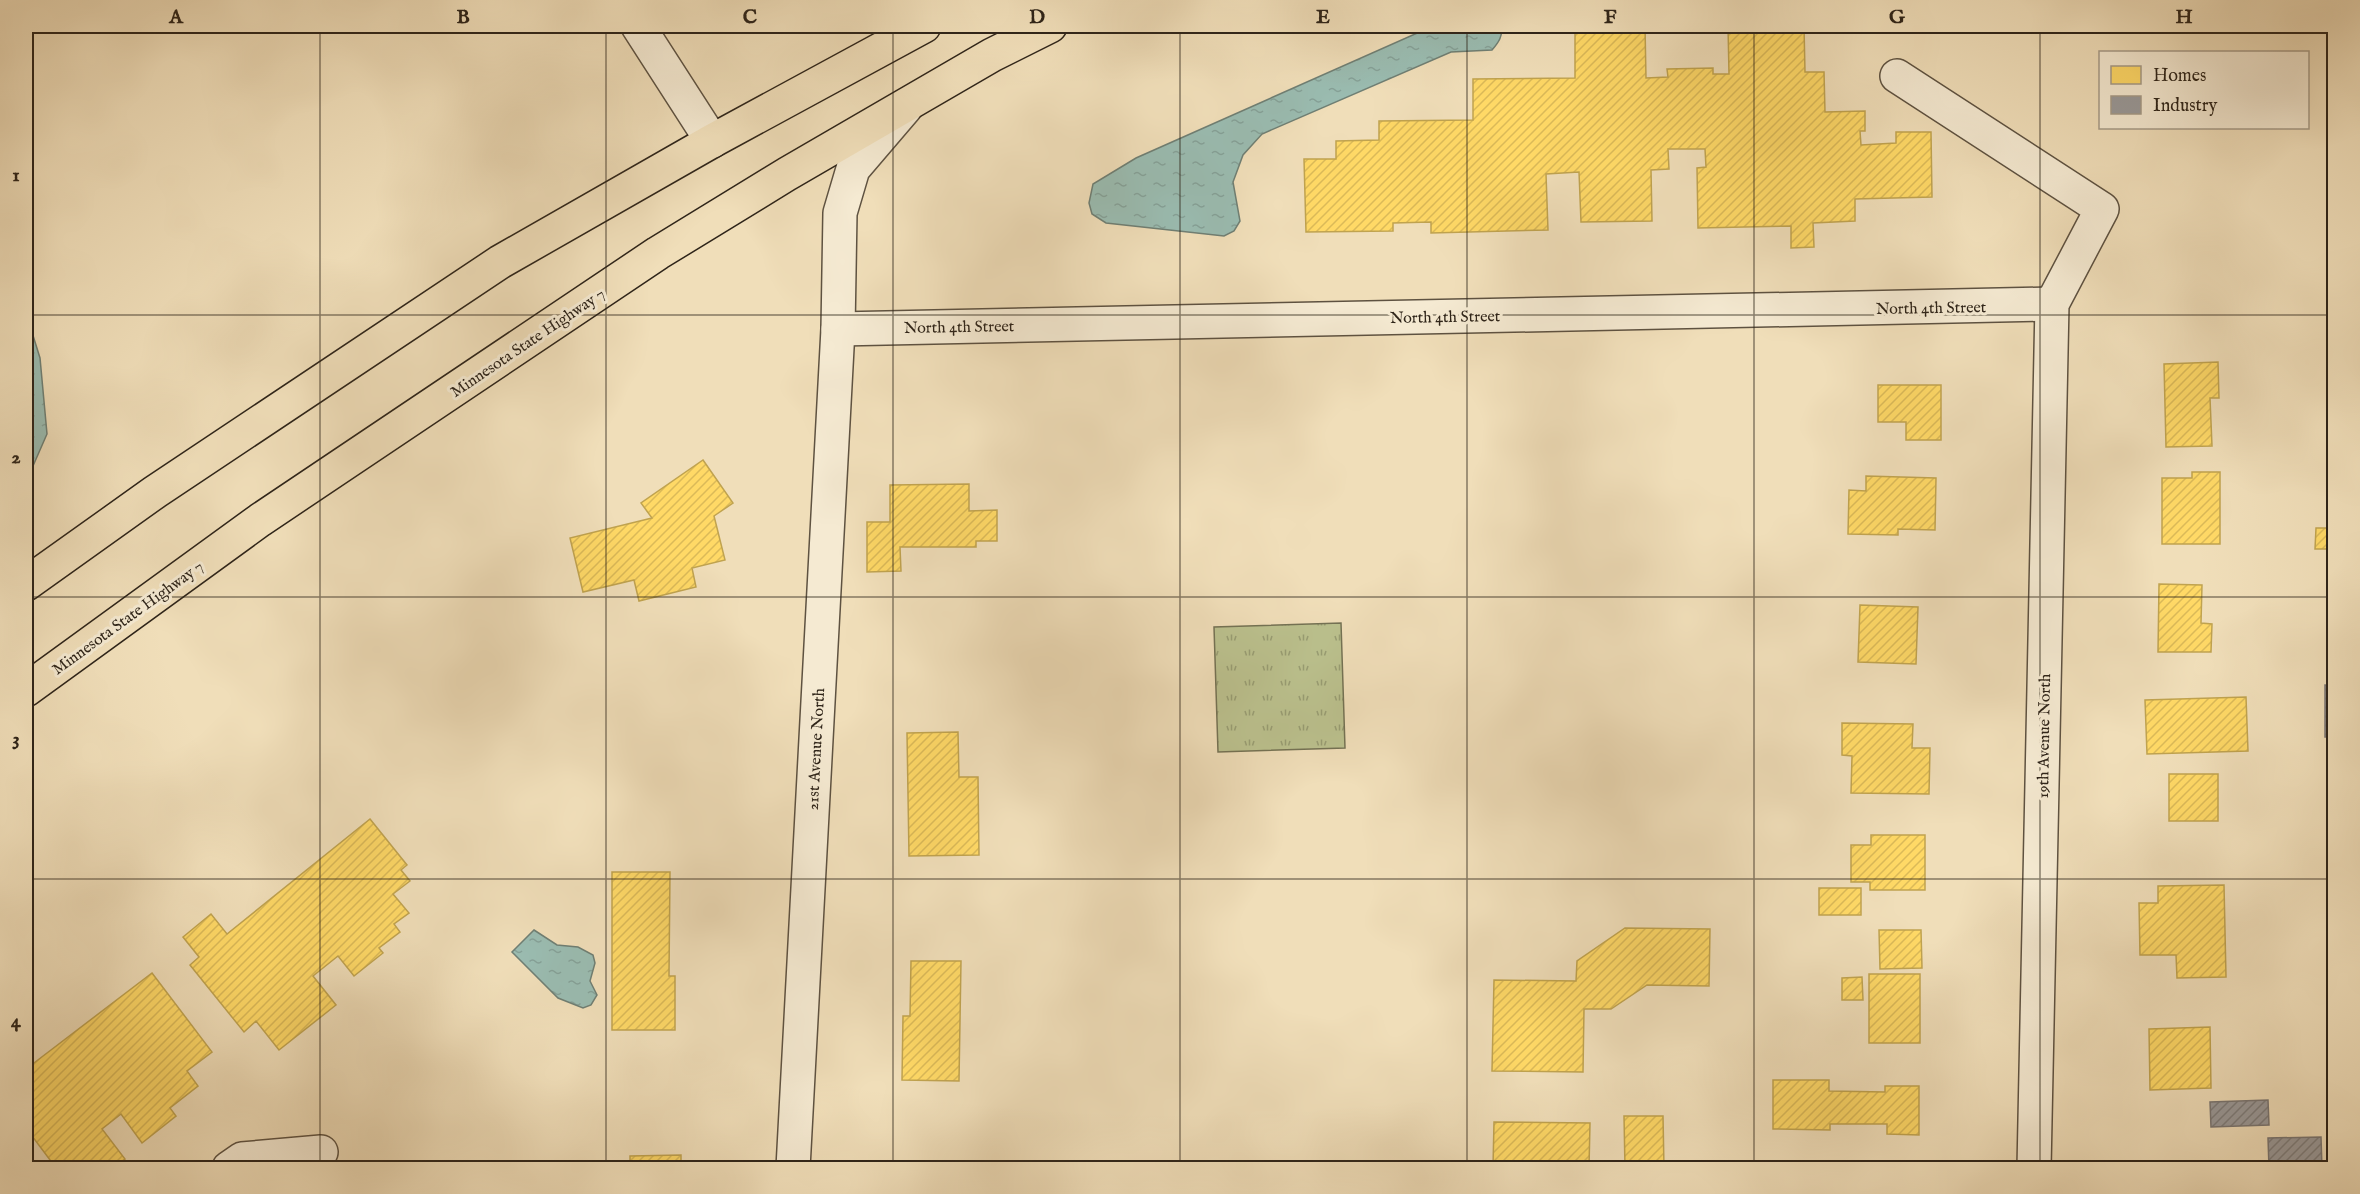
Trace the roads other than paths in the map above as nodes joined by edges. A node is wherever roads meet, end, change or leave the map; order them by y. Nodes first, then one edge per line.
1 (638, 26) edge
2 (924, 26) edge
3 (1050, 26) edge
4 (1897, 76) dead end
5 (910, 103) junction
6 (712, 141) junction
7 (2052, 304) junction
8 (838, 329) junction
9 (26, 584) edge
10 (26, 690) edge
11 (321, 1152) dead end
12 (229, 1168) edge
13 (793, 1168) edge
14 (2034, 1168) edge

1 - 6 street
2 - 6 highway
3 - 5 highway, Minnesota State Highway 7
4 - 7 street
5 - 8 street, 21st Avenue North
5 - 10 highway, Minnesota State Highway 7
6 - 9 highway
7 - 8 street, North 4th Street
7 - 14 street, 19th Avenue North
8 - 13 street, 21st Avenue North
11 - 12 street

